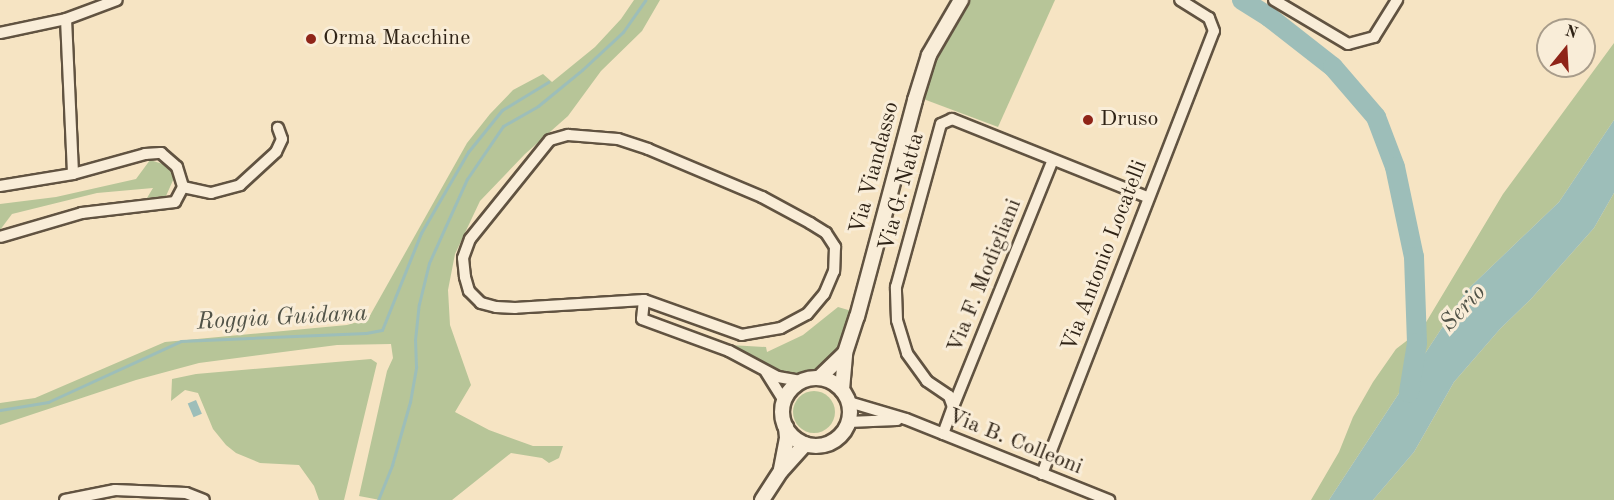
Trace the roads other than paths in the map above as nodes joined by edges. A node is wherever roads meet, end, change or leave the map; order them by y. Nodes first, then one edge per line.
1 (117, 0) edge
2 (961, 0) edge
3 (1180, 0) edge
4 (1274, 0) edge
5 (1397, 0) edge
6 (66, 19) junction
7 (0, 33) edge
8 (278, 128) dead end
9 (1053, 160) junction
10 (73, 174) junction
11 (0, 186) edge
12 (183, 187) junction
13 (1147, 197) junction
14 (0, 237) edge
15 (644, 300) junction
16 (845, 353) junction
17 (764, 369) junction
18 (819, 378) junction
19 (801, 381) junction
20 (845, 396) junction
21 (784, 401) junction
22 (953, 407) junction
23 (906, 419) junction
24 (848, 422) junction
25 (786, 427) junction
26 (943, 434) junction
27 (805, 444) junction
28 (781, 471) junction
29 (1042, 474) junction
30 (65, 500) edge
31 (204, 500) edge
32 (762, 500) edge
33 (1109, 500) edge

1 - 6 street
2 - 16 street, Via Viandasso
3 - 13 street, Via Antonio Locatelli
4 - 5 street
6 - 7 street
6 - 10 street
8 - 12 street
9 - 13 street, Via G. Natta
9 - 22 street, Via F. Modigliani
9 - 22 street, Via G. Natta
10 - 11 street
10 - 12 street
12 - 14 street
13 - 29 street, Via Antonio Locatelli
15 - 15 street
15 - 17 street
16 - 18 street
16 - 20 street, Via Viandasso
17 - 19 street
17 - 21 street
18 - 19 street
18 - 20 street
19 - 21 street
20 - 23 street, Via B. Colleoni
20 - 24 street
21 - 25 street
22 - 26 street
23 - 24 street, Via B. Colleoni
23 - 26 street, Via B. Colleoni
24 - 27 street
25 - 27 street
25 - 28 street
26 - 29 street, Via B. Colleoni
27 - 28 street
28 - 32 street
29 - 33 street, Via B. Colleoni
30 - 31 street

